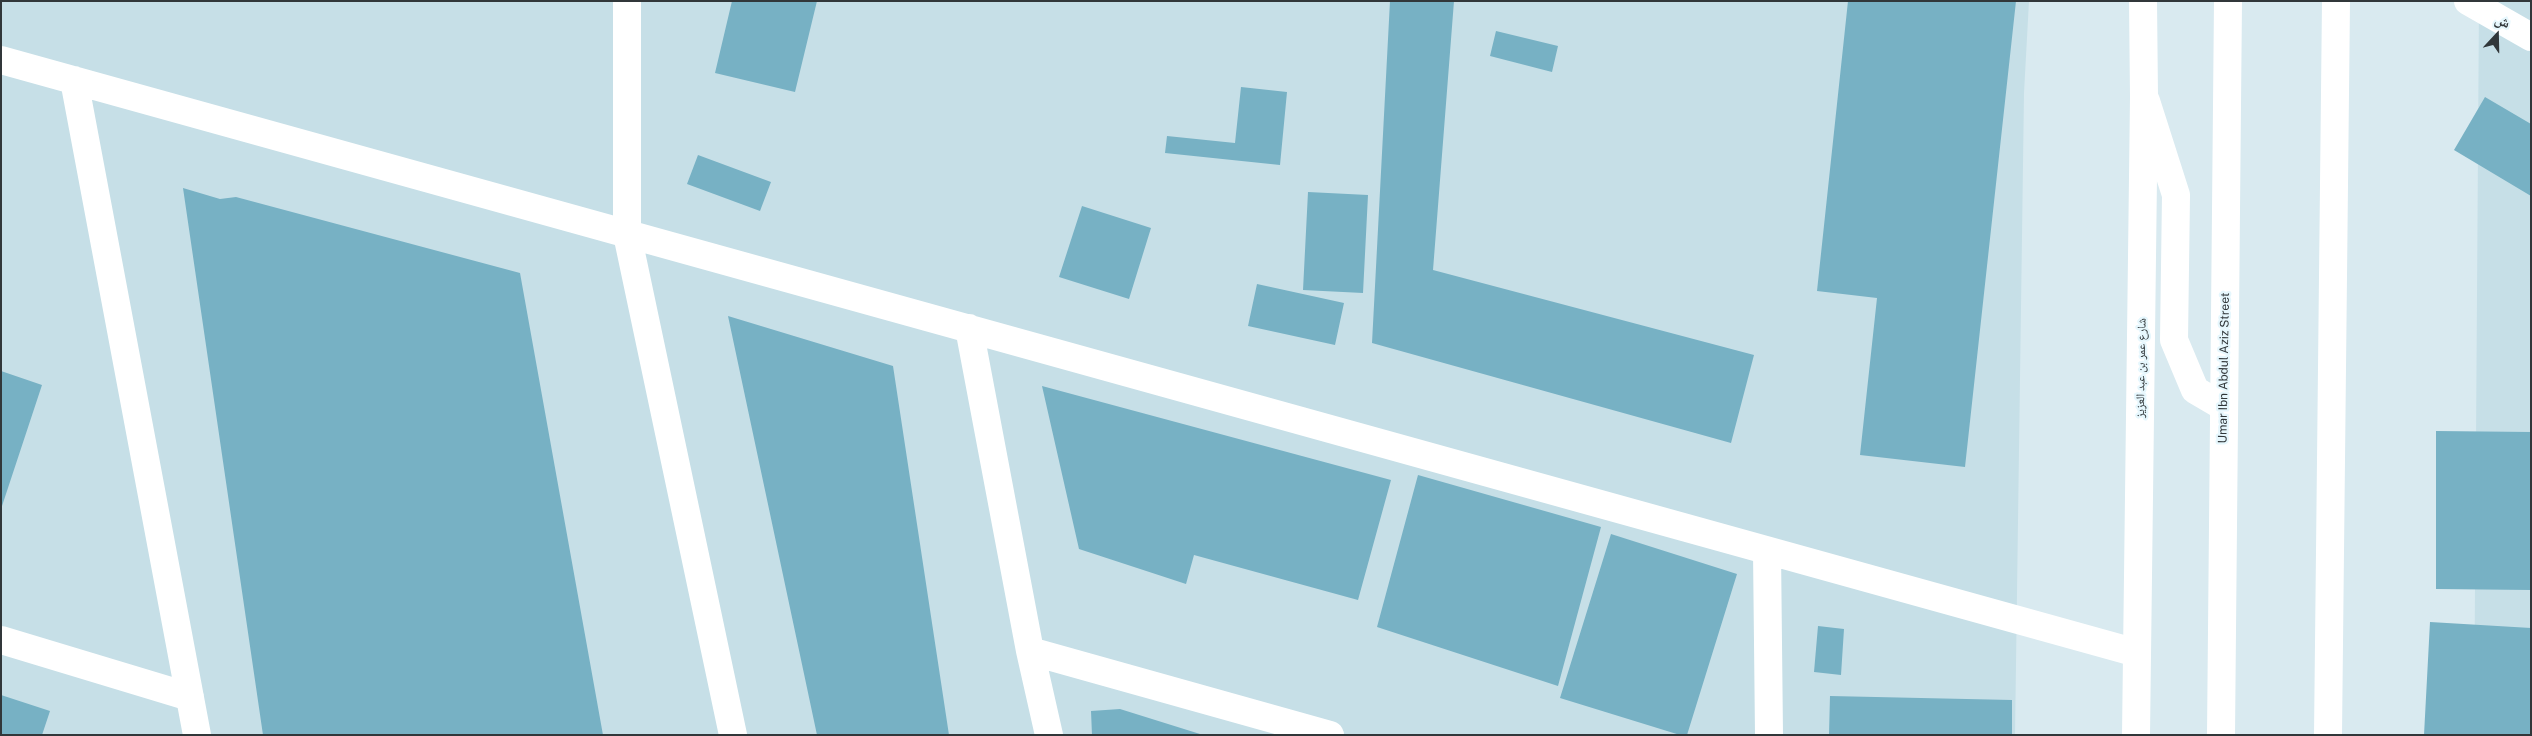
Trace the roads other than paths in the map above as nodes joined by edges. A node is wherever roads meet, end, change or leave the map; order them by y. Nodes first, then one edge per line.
1 (627, 1) edge
2 (2143, 1) edge
3 (2228, 1) edge
4 (2336, 1) edge
5 (2468, 1) edge
6 (2531, 37) edge
7 (1, 60) edge
8 (74, 80) junction
9 (2144, 97) junction
10 (627, 234) junction
11 (968, 328) junction
12 (2224, 407) junction
13 (1767, 550) junction
14 (1, 640) edge
15 (1030, 651) junction
16 (2137, 653) junction
17 (190, 698) junction
18 (197, 735) edge
19 (733, 735) edge
20 (1049, 735) edge
21 (1330, 735) edge
22 (1769, 735) edge
23 (2136, 735) edge
24 (2221, 735) edge
25 (2328, 735) edge

1 - 10 street
2 - 9 street, شارع عمر بن عبد العزيز
3 - 12 street, Umar Ibn Abdul Aziz Street
4 - 25 street
5 - 6 street
7 - 8 street
8 - 10 street
8 - 17 street
9 - 12 street
9 - 16 street, شارع عمر بن عبد العزيز
10 - 11 street
10 - 19 street
11 - 13 street
11 - 15 street
12 - 24 street, Umar Ibn Abdul Aziz Street
13 - 16 street
13 - 22 street
14 - 17 street
15 - 20 street
15 - 21 street
16 - 23 street, شارع عمر بن عبد العزيز
17 - 18 street

